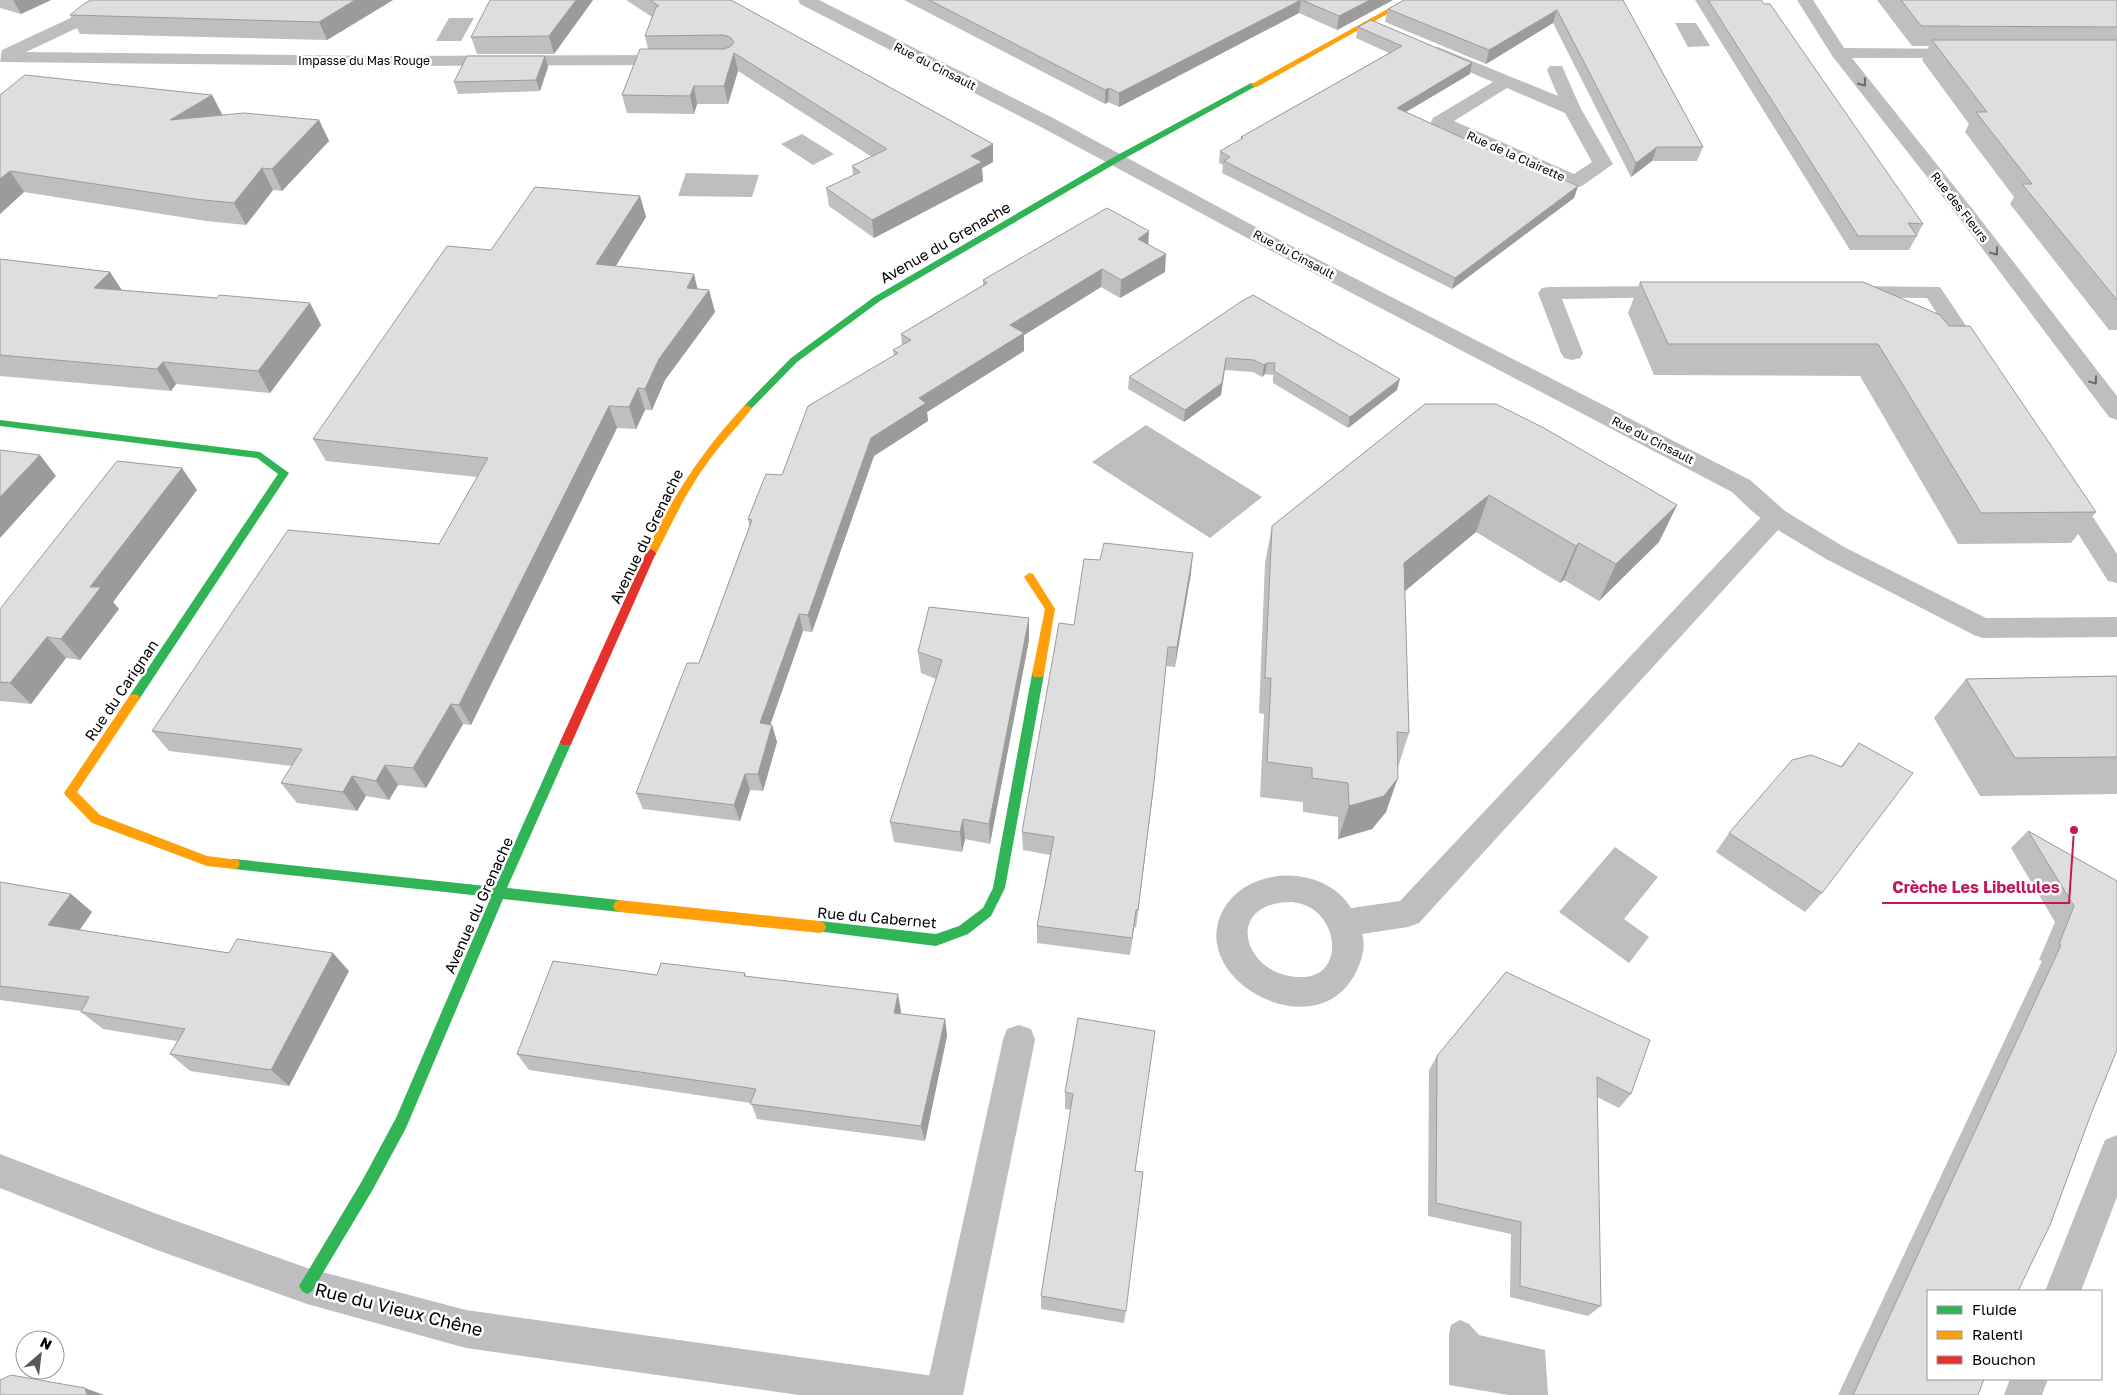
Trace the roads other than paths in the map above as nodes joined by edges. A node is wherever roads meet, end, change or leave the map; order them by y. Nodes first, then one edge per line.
1 (122, 0) edge
2 (806, 0) edge
3 (1409, 0) edge
4 (1805, 0) edge
5 (1370, 23) junction
6 (1388, 31) edge
7 (1424, 46) edge
8 (1840, 53) junction
9 (1978, 53) edge
10 (1, 58) edge
11 (687, 60) edge
12 (1556, 70) dead end
13 (1506, 81) junction
14 (1572, 109) junction
15 (1115, 160) junction
16 (1697, 292) edge
17 (1825, 292) edge
18 (1572, 353) dead end
19 (1987, 375) edge
20 (2117, 412) edge
21 (0, 423) edge
22 (2052, 474) edge
23 (1776, 517) junction
24 (2117, 574) edge
25 (1029, 577) dead end
26 (2117, 627) edge
27 (500, 892) junction
28 (1344, 923) dead end
29 (1019, 1040) dead end
30 (2117, 1152) edge
31 (0, 1171) edge
32 (307, 1286) junction
33 (2063, 1290) edge
34 (2029, 1380) edge
35 (934, 1395) edge
36 (944, 1395) edge
37 (2023, 1395) edge

1 - 10 street
2 - 15 street, Rue du Cinsault
3 - 5 street, Avenue du Grenache
4 - 8 street, Rue des Fleurs
5 - 6 street
5 - 15 street, Avenue du Grenache
7 - 13 street
8 - 9 street
8 -> 20 street, Rue des Fleurs
10 - 11 street, Impasse du Mas Rouge
12 - 14 street, Rue de la Clairette
13 - 14 street
13 - 14 street, Rue de la Clairette
15 - 23 street, Rue du Cinsault
15 - 27 street, Avenue du Grenache
16 - 18 street
17 - 19 street
21 - 27 street, Rue du Carignan
22 - 24 street
23 - 26 street, Rue du Cinsault
23 - 28 street
25 - 27 street, Rue du Cabernet
27 - 32 street, Avenue du Grenache
29 - 36 street
30 - 33 street
31 - 32 street, Rue du Vieux Chêne
32 - 35 street, Rue du Vieux Chêne
34 - 37 street

